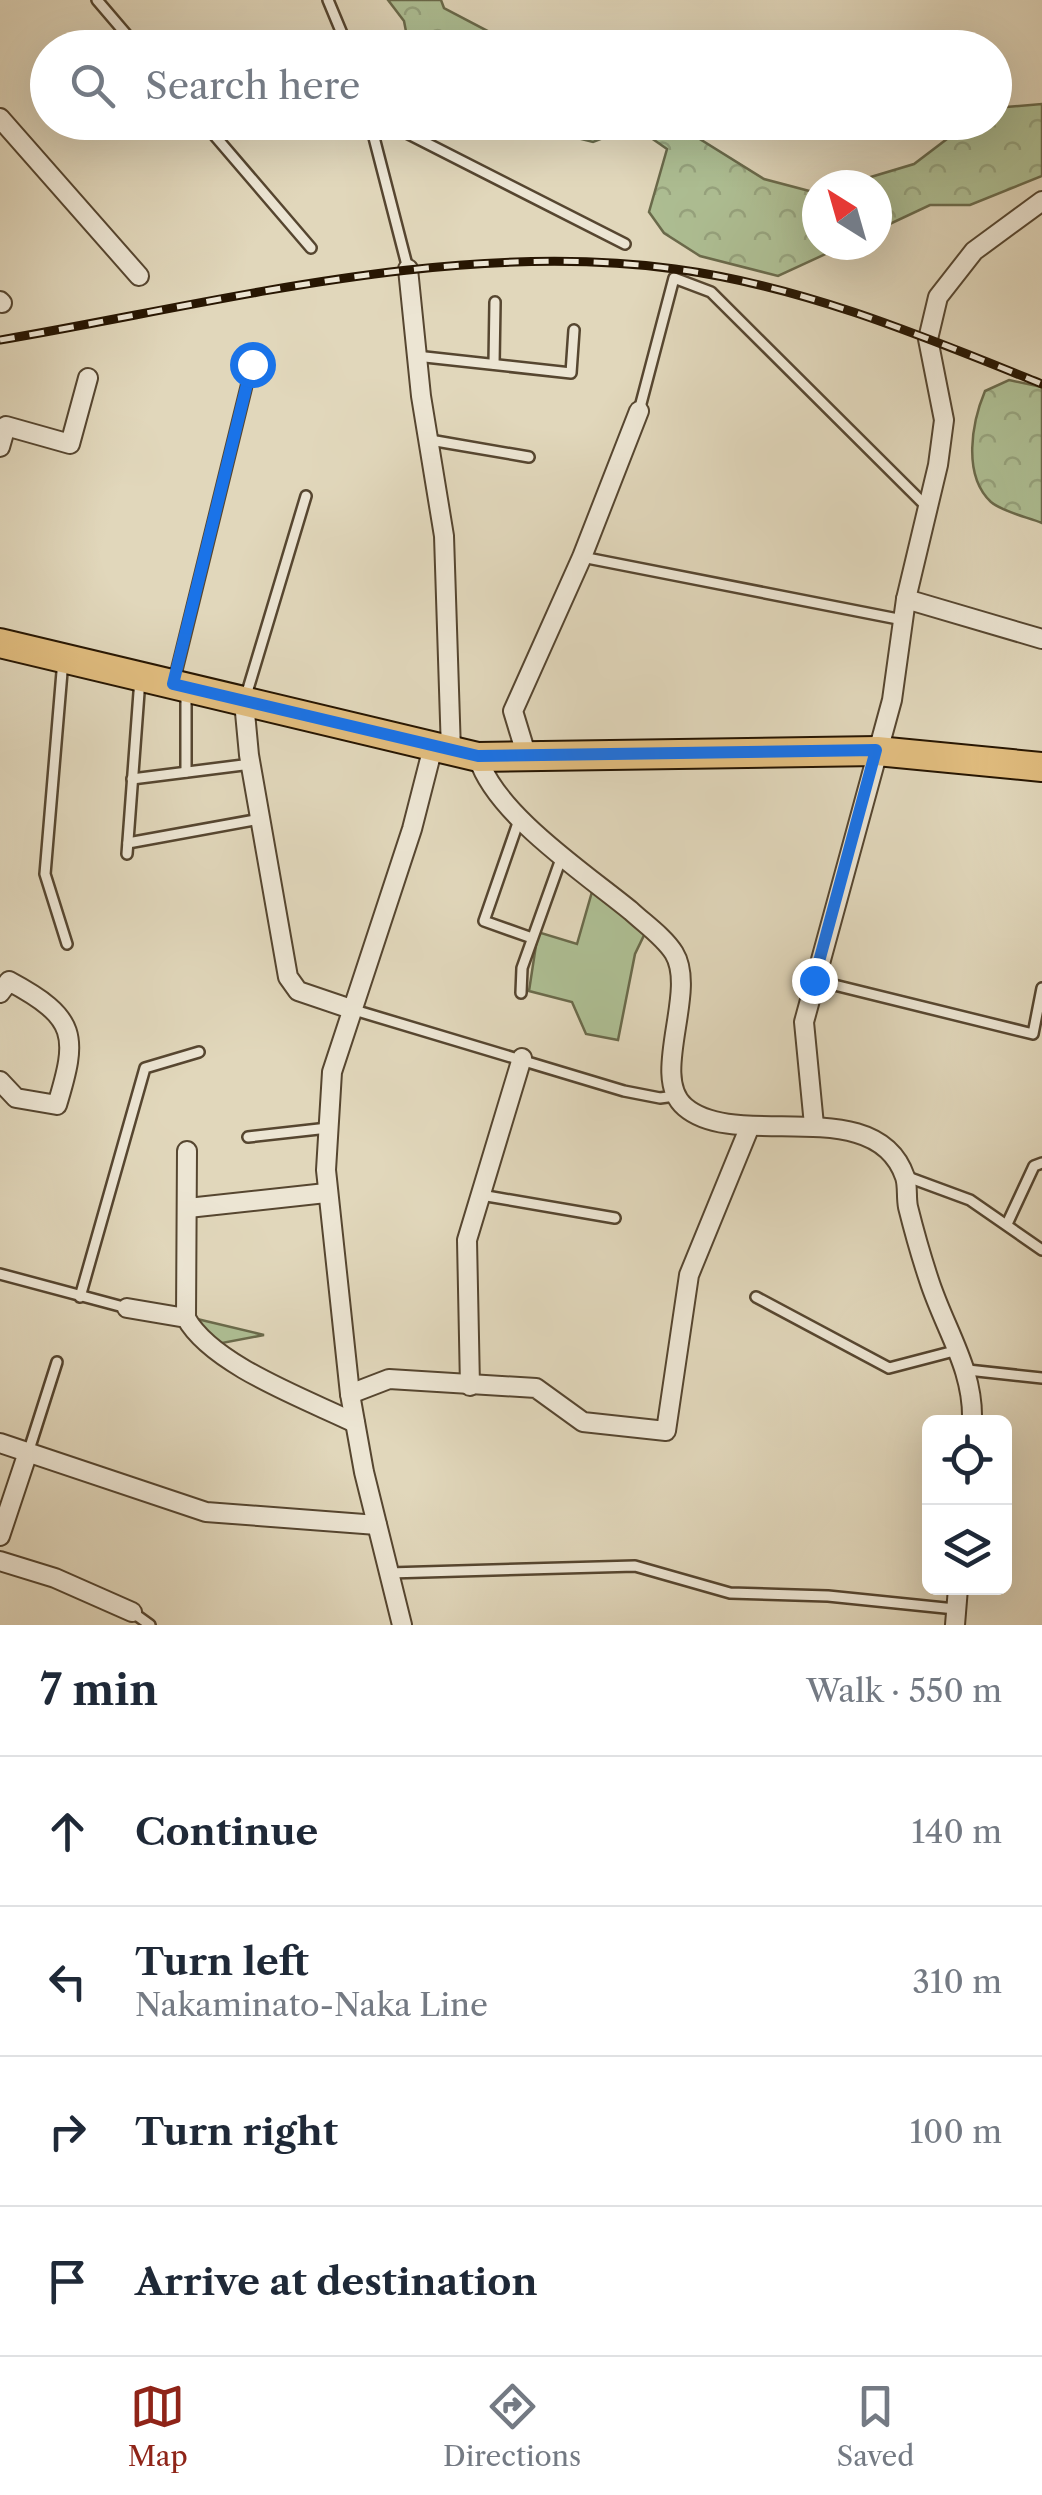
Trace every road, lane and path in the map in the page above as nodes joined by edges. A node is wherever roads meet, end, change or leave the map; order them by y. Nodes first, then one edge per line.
1 (97, 0) edge
2 (328, 0) edge
3 (123, 30) edge
4 (340, 30) edge
5 (0, 118) edge
6 (219, 140) edge
7 (375, 140) edge
8 (420, 140) edge
9 (1042, 200) edge
10 (625, 244) dead end
11 (312, 248) dead end
12 (408, 269) joint
13 (139, 276) dead end
14 (495, 302) dead end
15 (574, 330) dead end
16 (416, 356) junction
17 (252, 364) dead end
18 (494, 364) junction
19 (88, 378) dead end
20 (639, 411) joint
21 (427, 440) junction
22 (0, 447) edge
23 (529, 457) dead end
24 (306, 496) dead end
25 (927, 506) junction
26 (582, 557) junction
27 (906, 599) junction
28 (903, 620) junction
29 (1042, 639) edge
30 (0, 642) edge
31 (63, 658) junction
32 (140, 676) junction
33 (180, 686) junction
34 (244, 702) junction
35 (876, 750) junction
36 (454, 752) junction
37 (527, 758) junction
38 (251, 764) junction
39 (1042, 767) edge
40 (186, 772) junction
41 (132, 779) junction
42 (520, 816) junction
43 (260, 819) junction
44 (128, 843) junction
45 (127, 854) dead end
46 (563, 854) junction
47 (532, 938) junction
48 (67, 944) dead end
49 (814, 980) junction
50 (1042, 988) edge
51 (0, 993) edge
52 (521, 993) dead end
53 (351, 1009) junction
54 (199, 1052) dead end
55 (522, 1058) junction
56 (0, 1081) edge
57 (675, 1096) junction
58 (814, 1125) junction
59 (750, 1126) junction
60 (328, 1128) junction
61 (248, 1137) dead end
62 (186, 1151) dead end
63 (1042, 1163) edge
64 (905, 1176) junction
65 (326, 1193) junction
66 (481, 1194) junction
67 (188, 1208) junction
68 (615, 1218) dead end
69 (1007, 1224) junction
70 (1042, 1250) edge
71 (0, 1274) edge
72 (756, 1296) dead end
73 (80, 1297) junction
74 (128, 1308) joint
75 (186, 1318) junction
76 (958, 1350) junction
77 (57, 1362) dead end
78 (968, 1370) junction
79 (1042, 1378) edge
80 (470, 1386) junction
81 (350, 1394) junction
82 (972, 1415) edge
83 (355, 1423) junction
84 (0, 1443) edge
85 (27, 1455) junction
86 (377, 1525) junction
87 (0, 1536) edge
88 (0, 1561) edge
89 (389, 1572) junction
90 (132, 1612) joint
91 (955, 1617) edge
92 (150, 1625) edge
93 (402, 1625) edge

1 - 3 lane
2 - 4 lane
5 - 13 street
6 - 11 lane
7 - 12 lane
8 - 10 lane
9 - 25 street
12 - 16 street
14 - 18 lane
15 - 18 lane
16 - 18 lane
16 - 21 street
17 - 33 lane
19 - 22 street
20 - 25 lane
20 - 26 street
21 - 23 lane
21 - 36 street
24 - 34 lane
25 - 27 street
26 - 28 lane
26 - 37 street
27 - 28 street
27 - 29 street
28 - 35 street
30 - 31 main road
31 - 32 main road
31 - 48 lane
32 - 33 main road
32 - 41 lane
33 - 34 main road
33 - 40 lane
34 - 36 main road
34 - 38 street
35 - 37 main road
35 - 39 main road
35 - 49 street
36 - 37 main road
36 - 42 street
36 - 53 street
38 - 40 lane
38 - 43 street
40 - 41 lane
41 - 44 lane
42 - 46 street
42 - 47 lane
43 - 44 lane
43 - 53 street
44 - 45 lane
46 - 47 lane
46 - 57 street
47 - 52 lane
49 - 50 lane
49 - 58 street
51 - 56 street
53 - 55 lane
53 - 60 street
54 - 73 lane
55 - 57 lane
55 - 66 street
57 - 59 street
58 - 59 street
58 - 64 street
59 - 80 street
60 - 61 lane
60 - 65 street
62 - 67 street
63 - 69 lane
64 - 69 lane
64 - 76 street
65 - 67 street
65 - 81 street
66 - 68 lane
66 - 80 street
67 - 75 street
69 - 70 lane
71 - 73 lane
72 - 76 lane
73 - 74 lane
74 - 75 street
75 - 83 street
76 - 78 street
77 - 85 lane
78 - 79 lane
78 - 82 street
80 - 81 street
81 - 83 street
83 - 86 street
84 - 85 street
85 - 86 street
85 - 87 street
86 - 89 street
88 - 90 street
89 - 91 lane
89 - 93 street
90 - 92 lane

